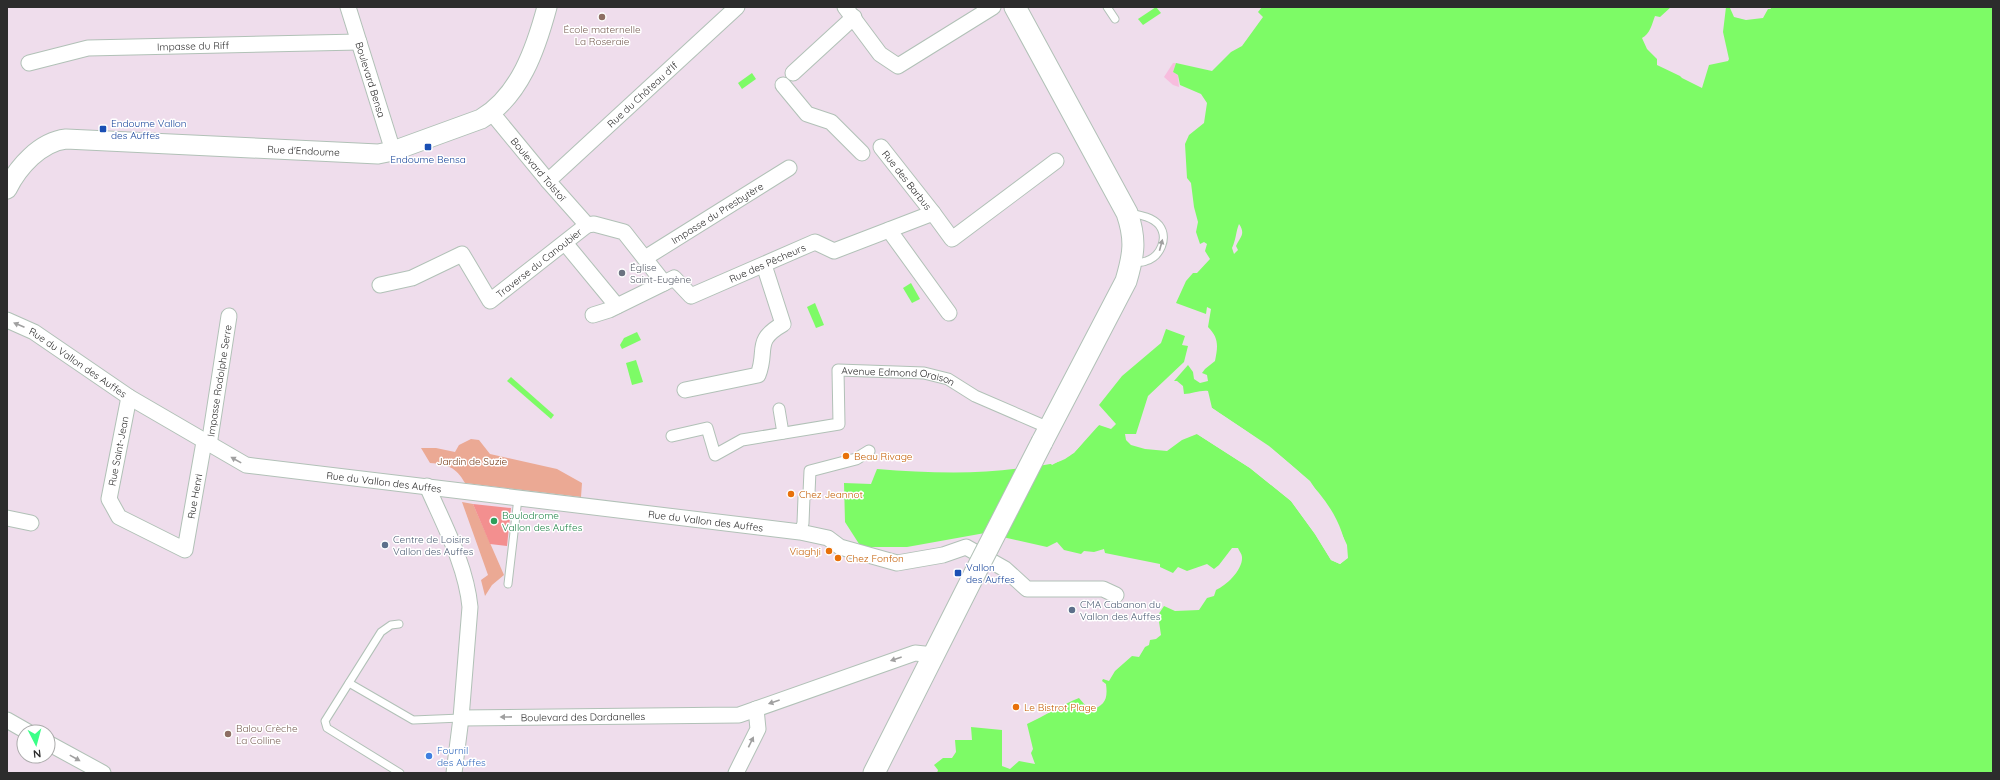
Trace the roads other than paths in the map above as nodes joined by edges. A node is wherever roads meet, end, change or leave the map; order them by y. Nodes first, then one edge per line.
1 (348, 7) edge
2 (547, 7) edge
3 (737, 7) edge
4 (993, 7) edge
5 (1015, 7) edge
6 (1107, 7) edge
7 (849, 12) edge
8 (1115, 19) dead end
9 (359, 42) junction
10 (29, 63) dead end
11 (793, 73) dead end
12 (783, 85) dead end
13 (492, 113) junction
14 (881, 147) dead end
15 (393, 151) junction
16 (862, 153) dead end
17 (1056, 161) dead end
18 (789, 168) dead end
19 (548, 181) junction
20 (7, 189) edge
21 (933, 213) junction
22 (1127, 213) junction
23 (587, 225) junction
24 (889, 230) junction
25 (565, 243) junction
26 (645, 258) junction
27 (1131, 263) junction
28 (764, 265) junction
29 (664, 283) junction
30 (380, 284) dead end
31 (617, 306) junction
32 (949, 313) dead end
33 (593, 315) dead end
34 (229, 316) dead end
35 (7, 320) edge
36 (685, 390) dead end
37 (129, 397) junction
38 (779, 409) dead end
39 (783, 433) junction
40 (1045, 435) junction
41 (672, 436) dead end
42 (206, 443) junction
43 (869, 451) dead end
44 (427, 486) junction
45 (518, 498) junction
46 (7, 518) edge
47 (31, 523) dead end
48 (800, 532) junction
49 (185, 550) joint
50 (508, 584) dead end
51 (1116, 596) dead end
52 (399, 624) dead end
53 (934, 655) junction
54 (349, 683) junction
55 (756, 709) junction
56 (461, 718) junction
57 (7, 720) edge
58 (16, 725) edge
59 (56, 747) edge
60 (102, 773) edge
61 (400, 773) edge
62 (454, 773) edge
63 (736, 773) edge
64 (874, 773) edge

1 - 9 street, Boulevard Bensa
2 - 13 street, Rue d'Endoume
3 - 19 street, Rue du Château d'If
4 - 7 street
5 - 22 main road
6 - 8 lane
7 - 11 street
9 - 10 street, Impasse du Riff
9 - 15 street, Boulevard Bensa
12 - 16 street
13 - 15 street, Rue d'Endoume
13 - 19 street, Boulevard Tolstoï
14 - 21 street, Rue des Barbus
15 - 20 street, Rue d'Endoume
17 - 21 street
18 - 26 street, Impasse du Presbytère
19 - 23 street, Boulevard Tolstoï
21 - 24 street, Rue des Pêcheurs
22 - 27 main road
27 -> 22 lane
23 - 25 street, Traverse du Canoubier
23 - 26 street
24 - 28 street, Rue des Pêcheurs
24 - 32 street
25 - 30 street, Traverse du Canoubier
25 - 31 street
26 - 29 street
27 - 40 main road
28 - 29 street, Rue des Pêcheurs
28 - 36 street
29 - 31 street
31 - 33 street
34 - 42 street, Impasse Rodolphe Serre
37 -> 35 street, Rue du Vallon des Auffes
37 - 42 street, Rue du Vallon des Auffes
37 - 49 street, Rue Saint-Jean
38 - 39 street
39 - 40 street, Avenue Edmond Oraison
39 - 41 street, Avenue Edmond Oraison
40 - 53 main road, bridge
44 -> 42 street, Rue du Vallon des Auffes
42 - 49 street, Rue Henri
43 - 48 street
44 - 45 street, Rue du Vallon des Auffes
44 - 56 street
45 - 48 street, Rue du Vallon des Auffes
45 - 50 lane
46 - 47 street
48 - 51 street, Rue du Vallon des Auffes
52 - 54 lane
53 -> 55 street, Boulevard des Dardanelles
53 - 64 main road
54 - 56 lane
54 - 61 lane
55 -> 56 street, Boulevard des Dardanelles
63 -> 55 street
56 - 62 street
57 - 58 street
59 -> 60 street

